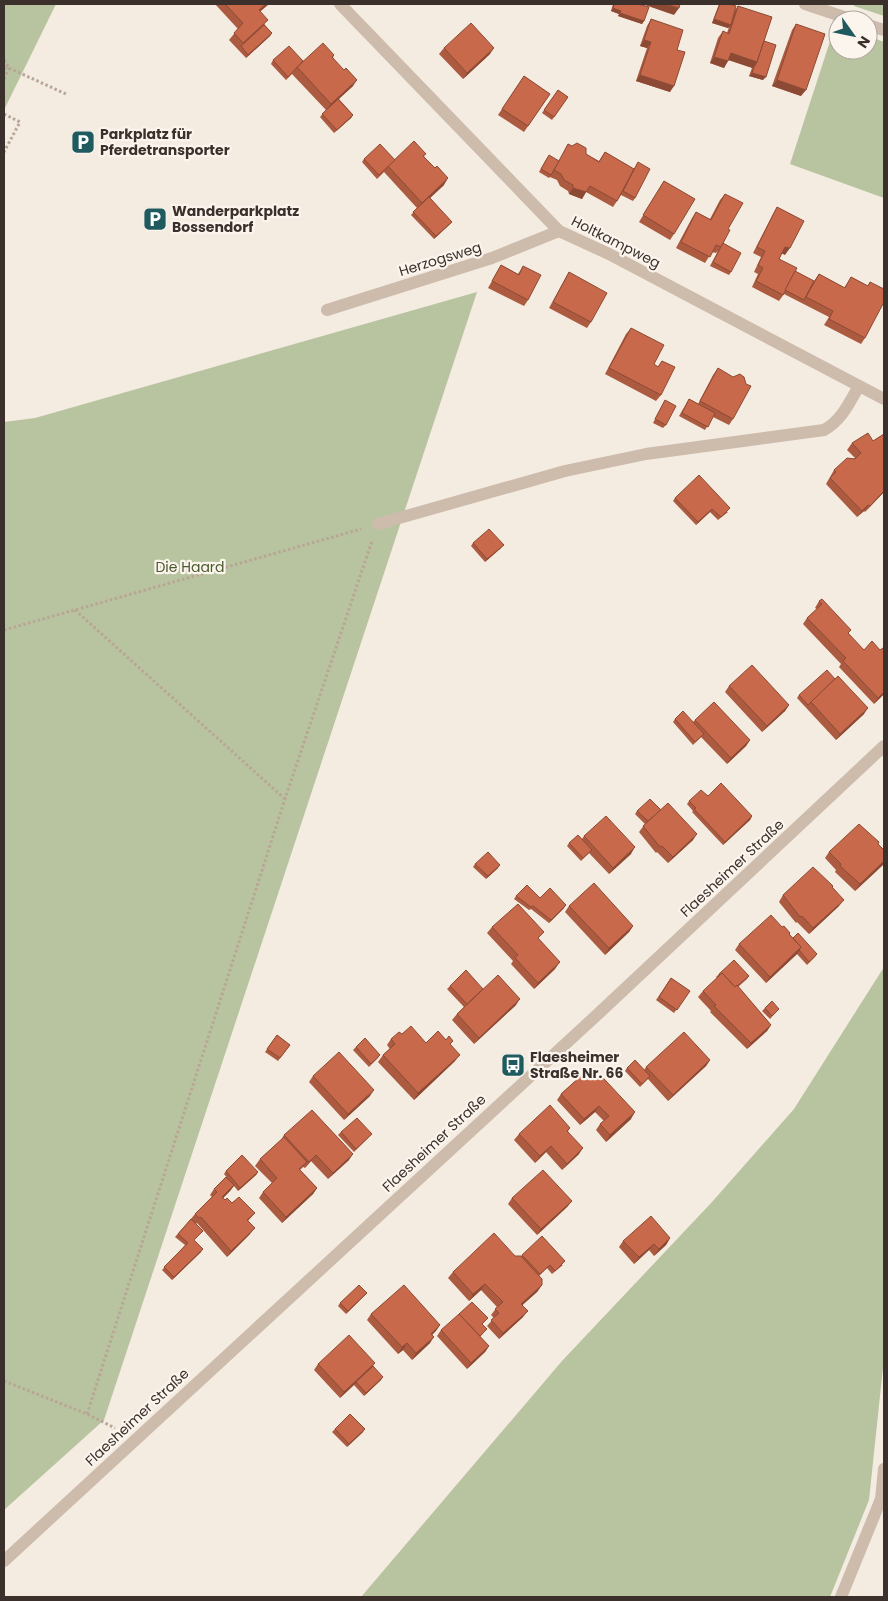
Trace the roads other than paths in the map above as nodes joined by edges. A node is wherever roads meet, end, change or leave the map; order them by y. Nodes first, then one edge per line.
1 (340, 4) edge
2 (805, 4) edge
3 (828, 12) edge
4 (559, 230) junction
5 (327, 310) dead end
6 (859, 386) junction
7 (884, 399) edge
8 (378, 524) road end
9 (884, 746) edge
10 (884, 1469) edge
11 (4, 1561) edge
12 (841, 1597) edge

1 - 4 street, Holtkampweg
2 - 3 street
4 - 5 street, Herzogsweg
4 - 6 street, Holtkampweg
6 - 7 street, Holtkampweg
6 - 8 street
9 - 11 street, Flaesheimer Straße
10 - 12 street

